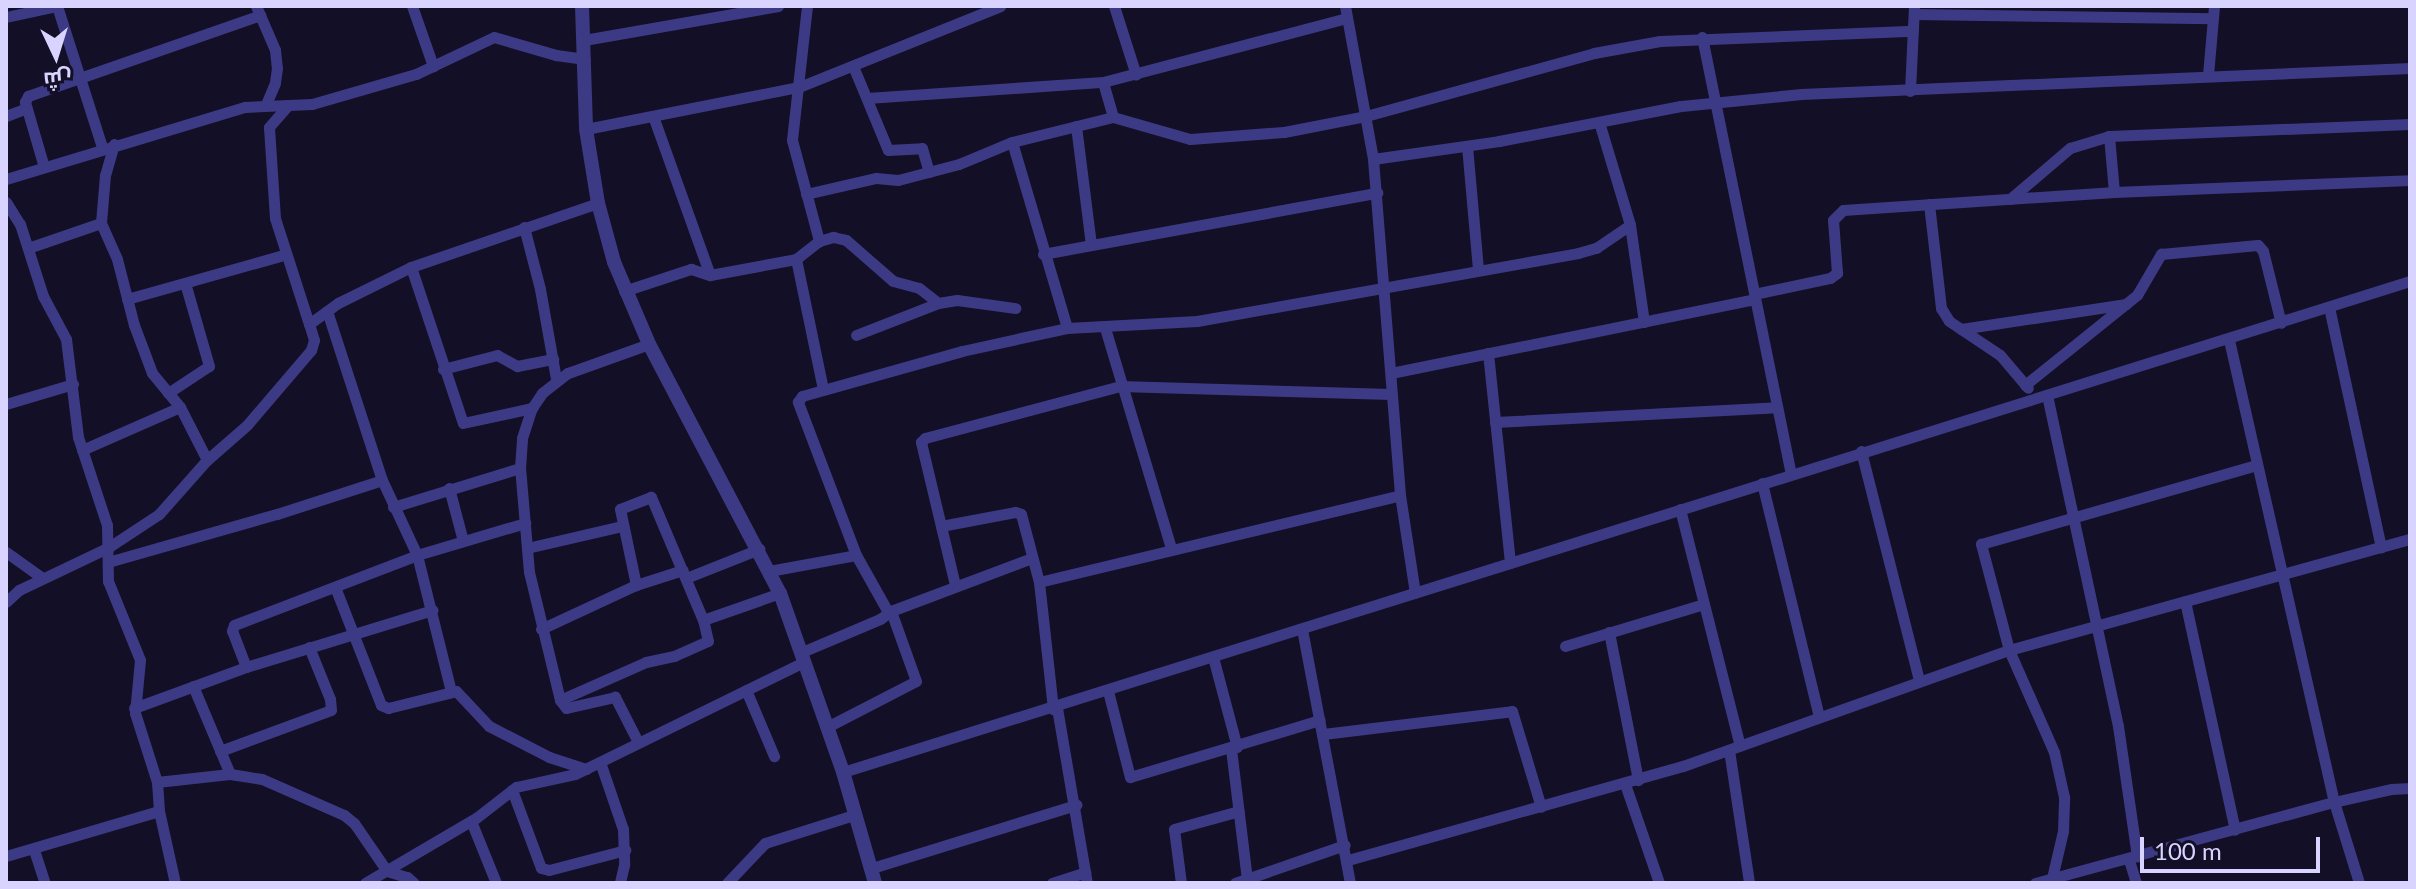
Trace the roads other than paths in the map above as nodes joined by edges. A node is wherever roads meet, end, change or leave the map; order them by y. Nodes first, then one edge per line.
1 (57, 6) edge
2 (412, 6) edge
3 (582, 6) edge
4 (778, 6) edge
5 (807, 6) edge
6 (1000, 6) edge
7 (1114, 6) edge
8 (258, 10) edge
9 (1914, 10) edge
10 (1346, 12) edge
11 (2214, 12) edge
12 (6, 17) edge
13 (1913, 31) junction
14 (1702, 37) junction
15 (584, 40) junction
16 (585, 59) junction
17 (433, 66) junction
18 (853, 66) junction
19 (2410, 68) edge
20 (1136, 75) junction
21 (2208, 75) junction
22 (79, 79) junction
23 (1103, 82) junction
24 (799, 87) junction
25 (1910, 91) junction
26 (867, 98) junction
27 (1715, 102) junction
28 (266, 104) junction
29 (287, 106) junction
30 (27, 108) junction
31 (6, 116) edge
32 (653, 116) junction
33 (1366, 116) junction
34 (1113, 117) junction
35 (1599, 122) junction
36 (2410, 124) edge
37 (1076, 126) junction
38 (586, 129) junction
39 (2109, 136) junction
40 (1012, 142) junction
41 (108, 146) junction
42 (1467, 146) junction
43 (1373, 159) junction
44 (44, 167) junction
45 (929, 172) junction
46 (6, 179) edge
47 (2410, 180) edge
48 (2114, 192) junction
49 (1377, 193) junction
50 (806, 194) junction
51 (2010, 199) junction
52 (6, 202) edge
53 (598, 203) junction
54 (1929, 204) junction
55 (101, 223) junction
56 (1630, 225) junction
57 (524, 227) junction
58 (819, 241) junction
59 (1091, 244) junction
60 (28, 248) junction
61 (1043, 254) junction
62 (284, 255) junction
63 (796, 259) junction
64 (411, 267) junction
65 (1478, 270) junction
66 (710, 275) junction
67 (2410, 281) edge
68 (185, 283) junction
69 (1385, 286) junction
70 (624, 291) junction
71 (1755, 297) junction
72 (127, 299) junction
73 (938, 303) junction
74 (2127, 304) junction
75 (2329, 307) junction
76 (1015, 308) dead end
77 (327, 311) junction
78 (1644, 322) junction
79 (2281, 323) junction
80 (309, 324) junction
81 (1067, 328) junction
82 (1105, 328) junction
83 (1961, 330) junction
84 (856, 335) dead end
85 (2229, 340) junction
86 (649, 344) junction
87 (1488, 353) junction
88 (553, 359) junction
89 (443, 369) junction
90 (1391, 373) junction
91 (556, 379) junction
92 (73, 384) junction
93 (2025, 385) junction
94 (1120, 386) junction
95 (823, 389) junction
96 (168, 393) junction
97 (1391, 394) junction
98 (2041, 396) junction
99 (6, 404) edge
100 (180, 407) junction
101 (1777, 407) junction
102 (532, 408) junction
103 (1495, 422) junction
104 (82, 450) junction
105 (1861, 451) junction
106 (207, 460) junction
107 (2257, 465) junction
108 (520, 468) junction
109 (1791, 473) junction
110 (382, 480) junction
111 (1762, 483) junction
112 (449, 488) junction
113 (1400, 495) junction
114 (393, 507) junction
115 (1680, 509) junction
116 (2071, 518) junction
117 (525, 523) junction
118 (622, 526) junction
119 (941, 526) junction
120 (2410, 539) edge
121 (463, 541) junction
122 (109, 547) junction
123 (2381, 547) junction
124 (527, 548) junction
125 (1171, 548) junction
126 (759, 549) junction
127 (6, 552) edge
128 (417, 555) junction
129 (856, 555) junction
130 (1032, 558) junction
131 (108, 562) junction
132 (1510, 563) junction
133 (769, 571) junction
134 (685, 574) junction
135 (2282, 576) junction
136 (41, 577) junction
137 (1039, 582) junction
138 (636, 585) junction
139 (955, 585) junction
140 (335, 587) junction
141 (780, 593) junction
142 (1415, 593) junction
143 (2185, 601) junction
144 (6, 602) edge
145 (1704, 604) junction
146 (432, 610) junction
147 (890, 611) junction
148 (703, 620) junction
149 (2098, 624) junction
150 (541, 629) junction
151 (1302, 629) junction
152 (1609, 632) junction
153 (352, 634) junction
154 (1565, 646) dead end
155 (309, 647) junction
156 (2009, 650) junction
157 (803, 657) junction
158 (1213, 657) junction
159 (246, 667) junction
160 (1919, 681) junction
161 (193, 686) junction
162 (746, 690) junction
163 (451, 691) junction
164 (1108, 691) junction
165 (560, 700) junction
166 (134, 708) junction
167 (1055, 708) junction
168 (1819, 717) junction
169 (1320, 720) junction
170 (827, 727) junction
171 (1323, 734) junction
172 (638, 742) junction
173 (1234, 748) junction
174 (1734, 748) junction
175 (220, 751) junction
176 (774, 756) dead end
177 (600, 762) junction
178 (586, 769) junction
179 (843, 772) junction
180 (230, 774) junction
181 (1638, 780) junction
182 (157, 782) junction
183 (1625, 784) junction
184 (2410, 788) edge
185 (512, 790) junction
186 (2334, 802) junction
187 (1076, 805) junction
188 (1541, 807) junction
189 (159, 811) junction
190 (1239, 811) junction
191 (854, 815) junction
192 (471, 821) junction
193 (2235, 830) junction
194 (1345, 845) junction
195 (34, 850) junction
196 (625, 850) junction
197 (6, 856) edge
198 (2133, 859) junction
199 (1348, 860) junction
200 (387, 871) junction
201 (873, 876) edge
202 (1086, 877) edge
203 (1241, 881) edge
204 (2044, 881) edge
205 (45, 883) edge
206 (175, 883) edge
207 (365, 883) edge
208 (414, 883) edge
209 (496, 883) edge
210 (620, 883) edge
211 (727, 883) edge
212 (1052, 883) edge
213 (1181, 883) edge
214 (1350, 883) edge
215 (1659, 883) edge
216 (1749, 883) edge
217 (2136, 883) edge
218 (2359, 883) edge

1 - 12 street
1 - 22 street
2 - 17 street
3 - 15 street
4 - 15 street
5 - 24 street
6 - 18 street
7 - 20 street
8 - 22 street
8 - 28 street
9 - 11 street
9 - 13 street
10 - 20 street
10 - 33 street
11 - 21 street
13 - 14 street
13 - 25 street
14 - 27 street
14 - 33 street
15 - 16 street
16 - 17 street
16 - 38 street
17 - 29 street
18 - 24 street
18 - 26 street
19 - 21 street
20 - 23 street
21 - 25 street
22 - 30 street
22 - 41 street
23 - 26 street
23 - 34 street
24 - 32 street
24 - 50 street
25 - 27 street
26 - 45 street
27 - 35 street
27 - 71 street
28 - 29 street
28 - 41 street
29 - 62 street
30 - 31 street
30 - 44 street
32 - 38 street
32 - 66 street
33 - 34 street
33 - 43 street
34 - 37 street
35 - 42 street
35 - 56 street
36 - 39 street
37 - 40 street
37 - 59 street
38 - 53 street
39 - 48 street
39 - 51 street
40 - 45 street
40 - 61 street
41 - 44 street
41 - 55 street
42 - 43 street
42 - 65 street
43 - 49 street
44 - 46 street
45 - 50 street
47 - 48 street
48 - 51 street
49 - 59 street
49 - 69 street
50 - 58 street
51 - 54 street
52 - 60 street
53 - 57 street
53 - 70 street
54 - 71 street
54 - 83 street
55 - 60 street
55 - 72 street
56 - 65 street
56 - 78 street
57 - 64 street
57 - 88 street
58 - 63 street
58 - 73 street
59 - 61 street
60 - 92 street
61 - 81 street
62 - 68 street
62 - 80 street
63 - 66 street
63 - 95 street
64 - 77 street
64 - 89 street
65 - 69 street
66 - 70 street
67 - 75 street
68 - 72 street
68 - 96 street
69 - 82 street
69 - 90 street
70 - 86 street
71 - 78 street
71 - 101 street
72 - 96 street
73 - 76 street
73 - 84 street
74 - 79 street
74 - 83 street
74 - 93 street
75 - 79 street
75 - 123 street
77 - 80 street
77 - 110 street
78 - 87 street
79 - 85 street
80 - 106 street
81 - 82 street
81 - 95 street
82 - 94 street
83 - 93 street
85 - 98 street
85 - 107 street
86 - 91 street
86 - 126 street
87 - 90 street
87 - 103 street
88 - 89 street
88 - 91 street
89 - 102 street
90 - 97 street
91 - 102 street
92 - 99 street
92 - 104 street
93 - 98 street
94 - 97 street
94 - 119 street
94 - 125 street
95 - 129 street
96 - 100 street
97 - 113 street
98 - 105 street
98 - 116 street
100 - 104 street
100 - 106 street
101 - 103 street
101 - 109 street
102 - 108 street
103 - 132 street
104 - 122 street
105 - 109 street
105 - 160 street
106 - 122 street
107 - 116 street
107 - 135 street
108 - 112 street
108 - 117 street
109 - 111 street
110 - 114 street
110 - 131 street
111 - 115 street
111 - 168 street
112 - 114 street
112 - 121 street
113 - 125 street
113 - 142 street
114 - 128 street
115 - 132 street
115 - 145 street
116 - 149 street
116 - 156 street
117 - 121 street
117 - 124 street
118 - 124 street
118 - 134 street
118 - 138 street
119 - 130 street
119 - 139 street
120 - 123 street
121 - 128 street
122 - 131 street
122 - 136 street
123 - 135 street
124 - 150 street
125 - 137 street
126 - 133 street
126 - 134 street
127 - 136 street
128 - 140 street
128 - 146 street
129 - 133 street
129 - 147 street
130 - 137 street
130 - 139 street
131 - 166 street
132 - 142 street
133 - 141 street
134 - 138 street
134 - 148 street
135 - 143 street
135 - 186 street
136 - 144 street
137 - 167 street
138 - 150 street
139 - 147 street
140 - 153 street
140 - 159 street
141 - 148 street
141 - 157 street
142 - 151 street
143 - 149 street
143 - 193 street
145 - 152 street
145 - 174 street
146 - 153 street
146 - 163 street
147 - 157 street
147 - 170 street
148 - 165 street
149 - 156 street
149 - 198 street
150 - 165 street
151 - 158 street
151 - 169 street
152 - 154 street
152 - 181 street
153 - 155 street
153 - 163 street
155 - 159 street
155 - 175 street
156 - 160 street
156 - 204 street
157 - 162 street
157 - 170 street
158 - 164 street
158 - 173 street
159 - 161 street
160 - 168 street
161 - 166 street
161 - 175 street
162 - 172 street
162 - 176 street
163 - 178 street
164 - 167 street
164 - 173 street
165 - 172 street
166 - 182 street
167 - 179 street
167 - 187 street
168 - 174 street
169 - 171 street
169 - 173 street
170 - 179 street
171 - 188 street
171 - 194 street
172 - 177 street
173 - 190 street
174 - 181 street
174 - 216 street
175 - 180 street
177 - 178 street
177 - 196 street
178 - 185 street
179 - 191 street
180 - 182 street
180 - 200 street
181 - 183 street
182 - 189 street
183 - 188 street
183 - 215 street
184 - 186 street
185 - 192 street
185 - 196 street
186 - 193 street
186 - 218 street
187 - 201 street
187 - 202 street
188 - 199 street
189 - 195 street
189 - 206 street
190 - 203 street
190 - 213 street
191 - 201 street
191 - 211 street
192 - 200 street
192 - 209 street
193 - 198 street
194 - 199 street
194 - 203 street
195 - 197 street
195 - 205 street
196 - 210 street
198 - 204 street
198 - 217 street
199 - 214 street
200 - 207 street
200 - 208 street
202 - 212 street

